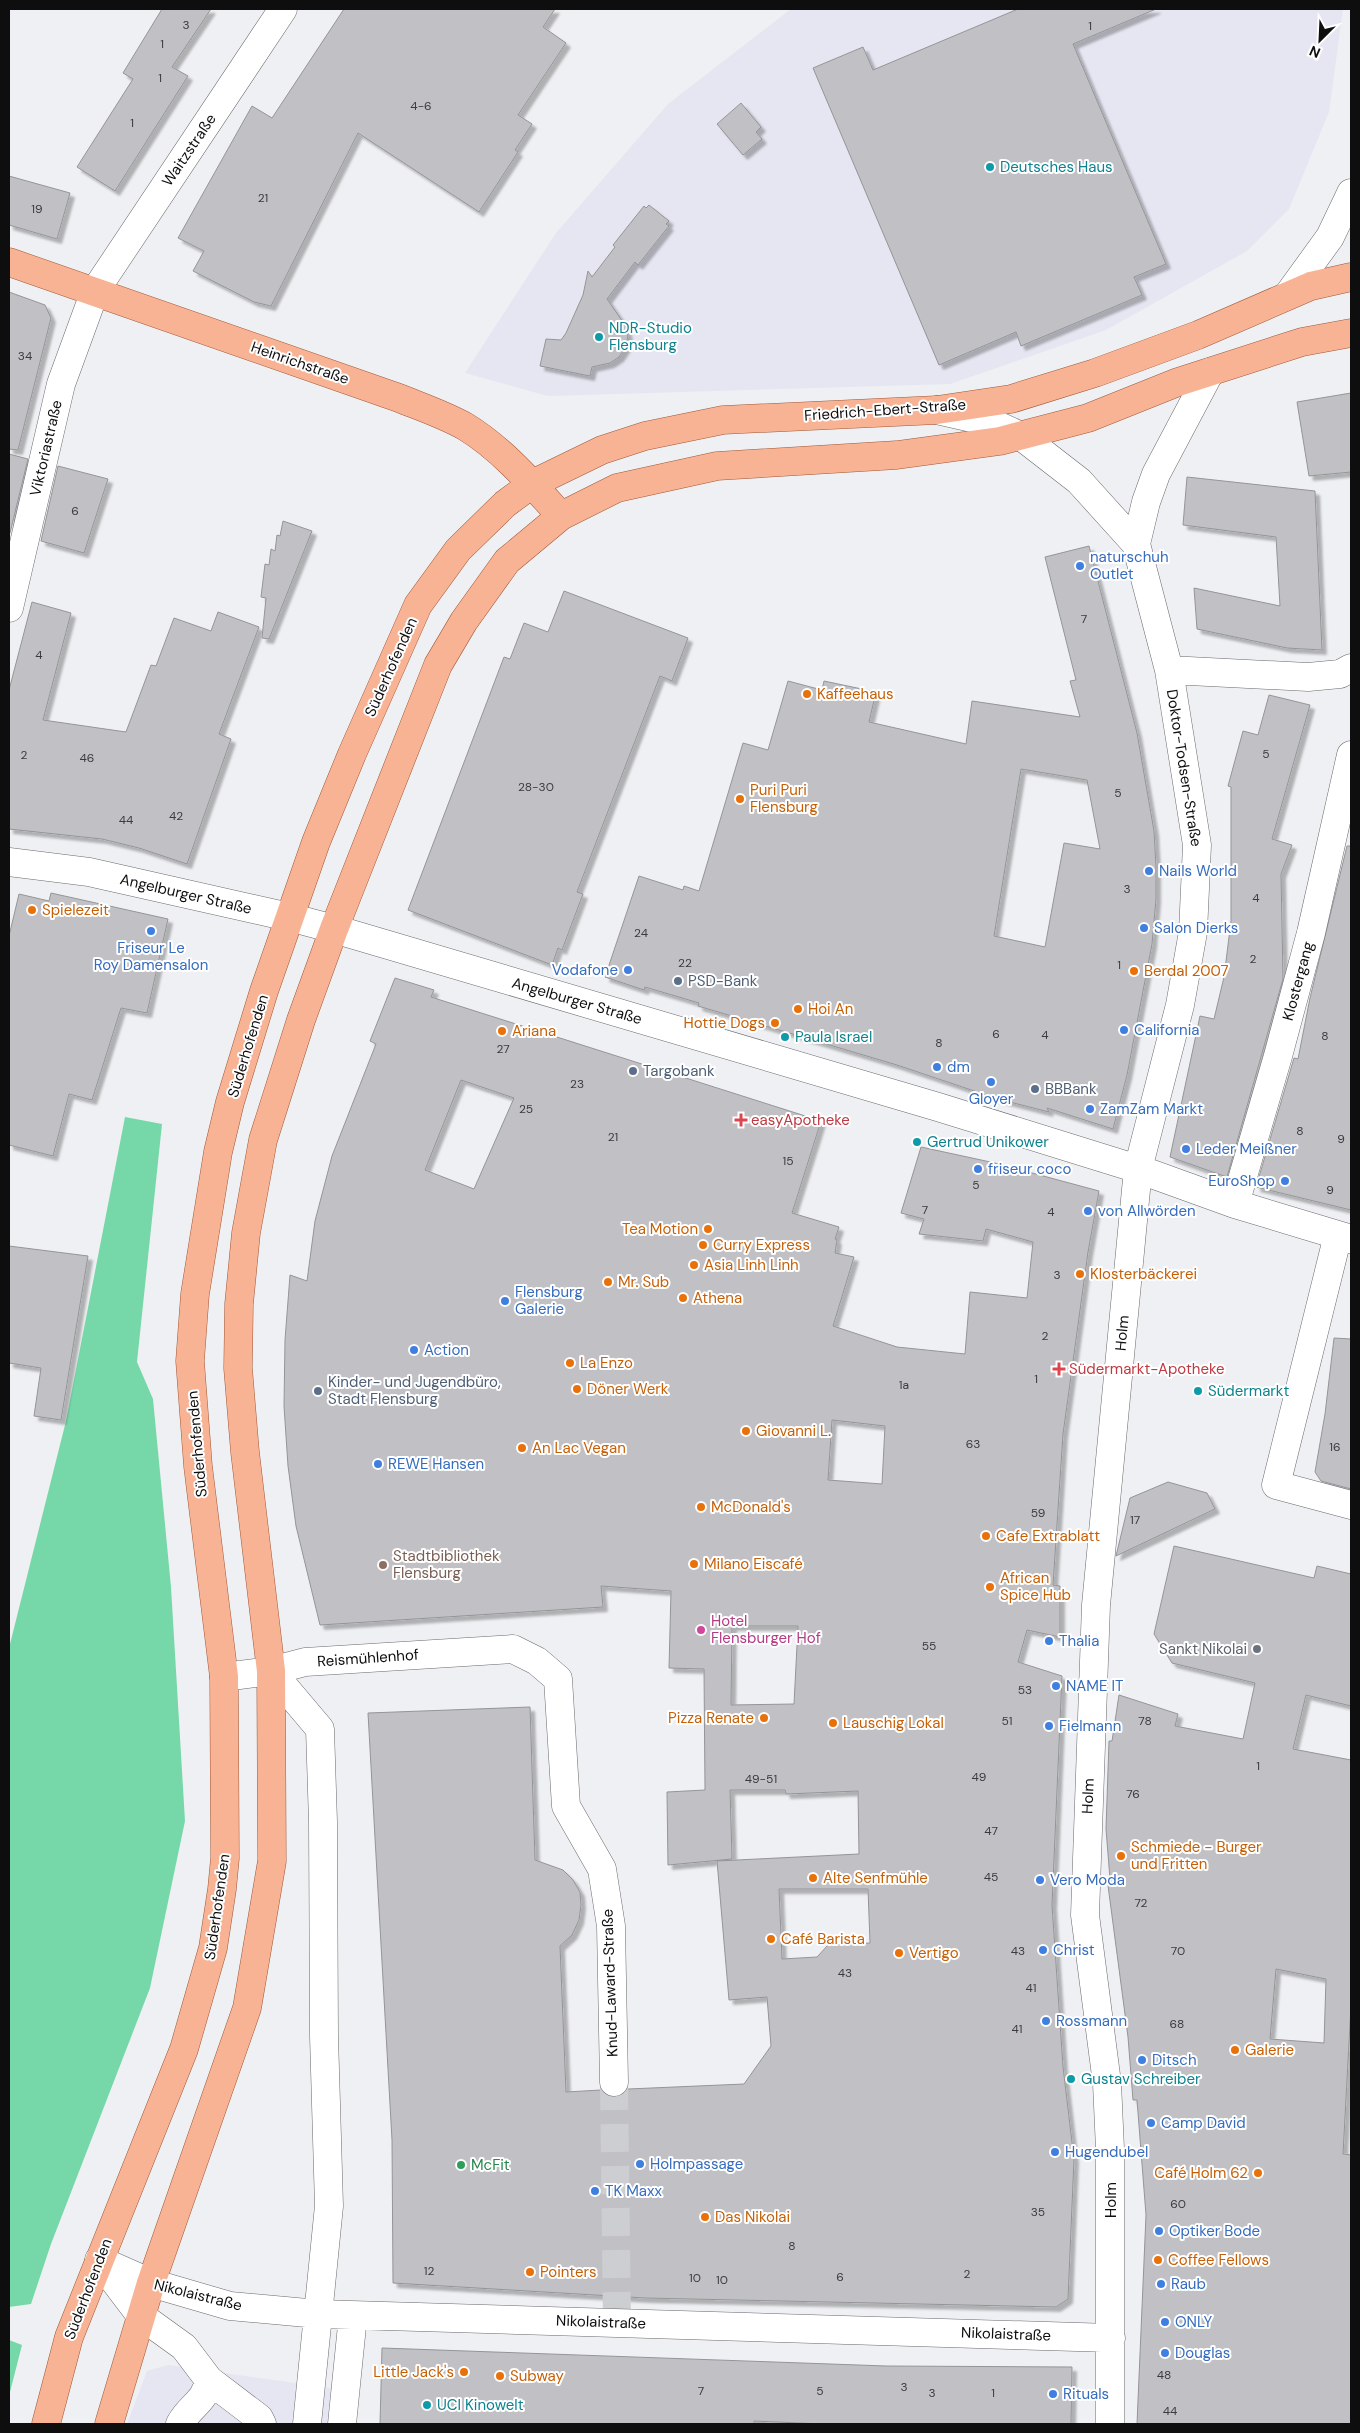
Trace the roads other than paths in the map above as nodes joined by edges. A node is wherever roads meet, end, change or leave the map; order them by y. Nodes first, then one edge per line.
1 (283, 9) edge
2 (1351, 193) edge
3 (9, 262) edge
4 (1351, 277) edge
5 (95, 291) junction
6 (1288, 295) junction
7 (1351, 318) edge
8 (1351, 333) edge
9 (1302, 342) junction
10 (1210, 372) junction
11 (938, 410) junction
12 (1021, 436) junction
13 (532, 484) junction
14 (505, 504) joint
15 (561, 516) junction
16 (1136, 544) junction
17 (9, 608) edge
18 (1351, 668) edge
19 (1169, 670) junction
20 (1351, 755) edge
21 (11, 870) edge
22 (289, 917) junction
23 (334, 929) junction
24 (1138, 1168) junction
25 (1235, 1204) junction
26 (1345, 1237) edge
27 (1351, 1505) edge
28 (513, 1649) joint
29 (271, 1671) junction
30 (224, 1677) junction
31 (614, 2082) tunnel mouth
32 (99, 2260) junction
33 (151, 2283) junction
34 (318, 2314) junction
35 (141, 2316) junction
36 (353, 2316) junction
37 (1111, 2338) junction
38 (209, 2380) junction
39 (46, 2424) edge
40 (109, 2424) edge
41 (180, 2424) edge
42 (262, 2424) edge
43 (307, 2424) edge
44 (342, 2424) edge
45 (1110, 2424) edge

1 - 5 street, Waitzstraße
2 - 6 street
3 - 5 main road, Heinrichstraße
4 - 6 main road, Friedrich-Ebert-Straße
5 - 13 main road, Heinrichstraße
5 - 17 street, Viktoriastraße
6 - 11 main road, Friedrich-Ebert-Straße
7 - 9 street
8 - 9 main road
9 - 10 main road
10 - 12 main road
10 - 16 street, Doktor-Todsen-Straße
11 - 12 street, Doktor-Todsen-Straße
11 - 13 main road, Friedrich-Ebert-Straße
12 - 15 main road
12 - 16 street, Doktor-Todsen-Straße
13 - 14 main road, Friedrich-Ebert-Straße
13 - 15 main road, Heinrichstraße
14 - 22 main road, Süderhofenden
15 - 23 main road
16 - 19 street, Doktor-Todsen-Straße
18 - 19 street
19 - 24 street, Doktor-Todsen-Straße
20 - 25 street, Klostergang
21 - 22 street, Angelburger Straße
22 - 23 street, Angelburger Straße
22 - 30 main road, Süderhofenden
23 - 24 street, Angelburger Straße
23 - 29 main road
24 - 25 street
24 - 37 street, Holm
25 - 26 street
26 - 27 street
28 - 29 street, Reismühlenhof
28 - 31 street, Knud-Laward-Straße
29 - 30 street, Reismühlenhof
29 - 33 main road
29 - 34 street
30 - 32 main road, Süderhofenden
32 - 33 street, Nikolaistraße
32 - 35 street
32 - 39 main road, Süderhofenden
33 - 34 street, Nikolaistraße
33 - 35 main road
34 - 36 street, Nikolaistraße
34 - 43 street
35 - 38 street
35 - 40 main road
36 - 37 street, Nikolaistraße
36 - 44 street
37 - 45 street, Holm
38 - 41 street
38 - 42 street

